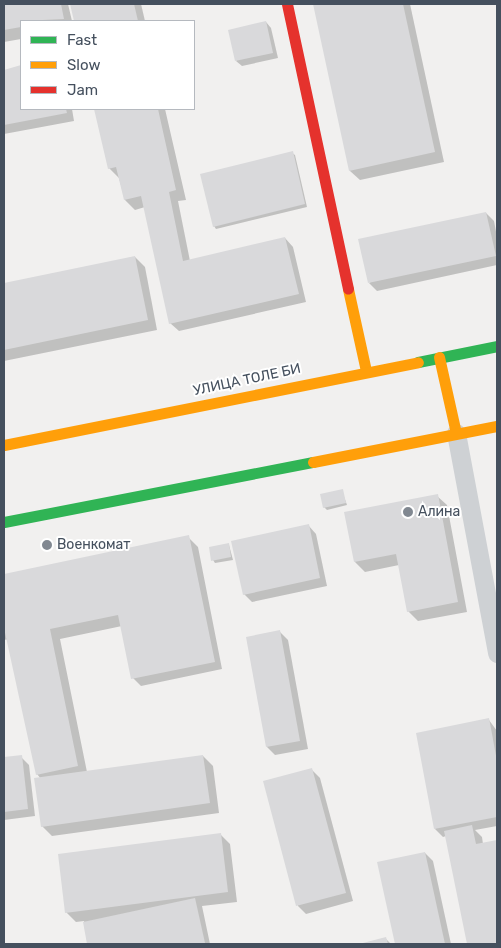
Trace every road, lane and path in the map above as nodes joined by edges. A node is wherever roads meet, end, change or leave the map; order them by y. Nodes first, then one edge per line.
1 (287, 4) edge
2 (497, 346) edge
3 (439, 357) junction
4 (366, 371) junction
5 (497, 426) edge
6 (456, 433) junction
7 (4, 445) edge
8 (4, 522) edge
9 (497, 653) edge

1 - 4 main road
2 - 3 main road, УЛИЦА ТОЛЕ БИ
3 - 4 main road, УЛИЦА ТОЛЕ БИ
3 - 6 main road
4 - 7 main road, УЛИЦА ТОЛЕ БИ
5 - 6 main road
6 - 8 main road
6 - 9 street

